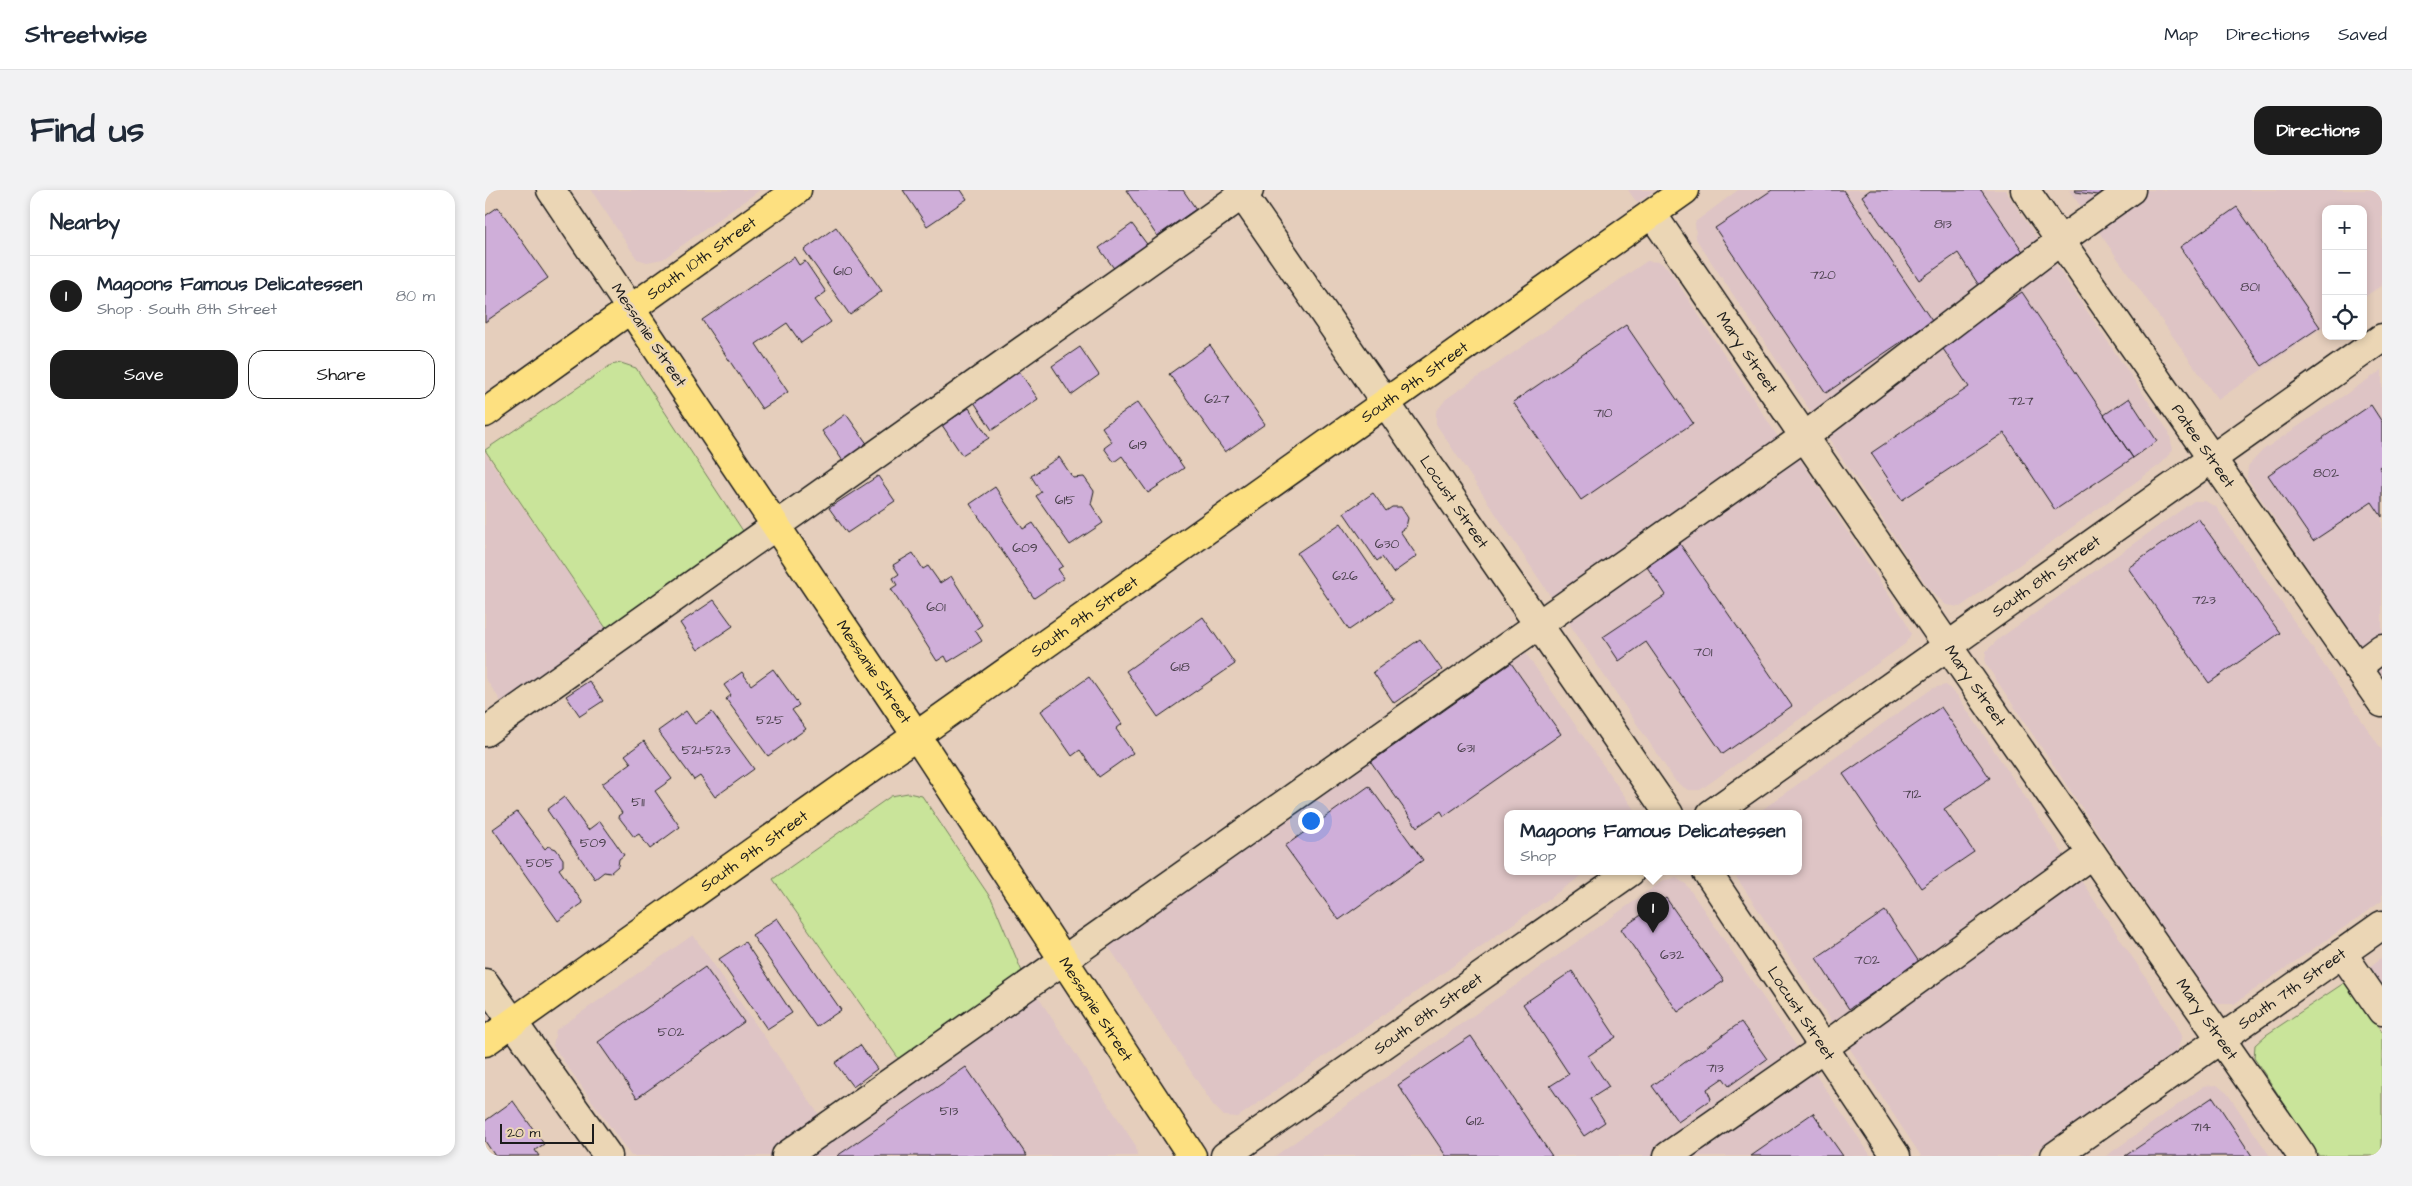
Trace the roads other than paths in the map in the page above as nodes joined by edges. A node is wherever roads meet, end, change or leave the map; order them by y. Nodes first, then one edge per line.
1 (551, 190) edge
2 (797, 190) edge
3 (1685, 190) edge
4 (2025, 190) edge
5 (2131, 190) edge
6 (1244, 192) edge
7 (1651, 214) junction
8 (2060, 241) junction
9 (630, 308) junction
10 (2382, 338) edge
11 (1386, 403) junction
12 (485, 413) edge
13 (1804, 437) junction
14 (2212, 458) junction
15 (777, 526) junction
16 (1539, 624) junction
17 (1947, 645) junction
18 (2382, 648) edge
19 (2357, 667) junction
20 (2382, 703) edge
21 (485, 732) edge
22 (916, 735) junction
23 (1666, 810) edge
24 (1717, 810) edge
25 (2092, 854) junction
26 (1626, 875) edge
27 (1709, 875) edge
28 (2382, 925) edge
29 (2342, 953) junction
30 (1064, 959) junction
31 (485, 983) edge
32 (2382, 1011) edge
33 (513, 1022) junction
34 (2221, 1039) junction
35 (485, 1042) edge
36 (1823, 1048) junction
37 (608, 1156) edge
38 (786, 1156) edge
39 (1192, 1156) edge
40 (1225, 1156) edge
41 (1667, 1156) edge
42 (1896, 1156) edge
43 (2055, 1156) edge
44 (2302, 1156) edge

1 - 9 street, Messanie Street
2 - 9 main road, South 10th Street
3 - 7 main road, South 9th Street
4 - 8 street, Patee Street
5 - 8 street
6 - 11 street, Locust Street
6 - 15 street
7 - 11 main road, South 9th Street
7 - 13 street, Mary Street
8 - 13 street
8 - 14 street, Patee Street
9 - 12 main road, South 10th Street
9 - 15 main road, Messanie Street
10 - 14 street, South 8th Street
11 - 16 street, Locust Street
11 - 22 main road, South 9th Street
13 - 16 street
13 - 17 street, Mary Street
14 - 17 street, South 8th Street
14 - 19 street, Patee Street
15 - 21 street
15 - 22 main road, Messanie Street
16 - 23 street, Locust Street
16 - 30 street
17 - 24 street, South 8th Street
17 - 25 street, Mary Street
18 - 19 street
19 - 20 street, Patee Street
22 - 30 main road, Messanie Street
22 - 33 main road, South 9th Street
25 - 34 street, Mary Street
25 - 36 street
26 - 40 street, South 8th Street
27 - 36 street, Locust Street
28 - 29 street, South 7th Street
29 - 32 street
29 - 34 street, South 7th Street
30 - 38 street
30 - 39 main road, Messanie Street
31 - 33 street
33 - 35 main road, South 9th Street
33 - 37 street
34 - 43 street, South 7th Street
34 - 44 street, Mary Street
36 - 41 street
36 - 42 street, Locust Street

